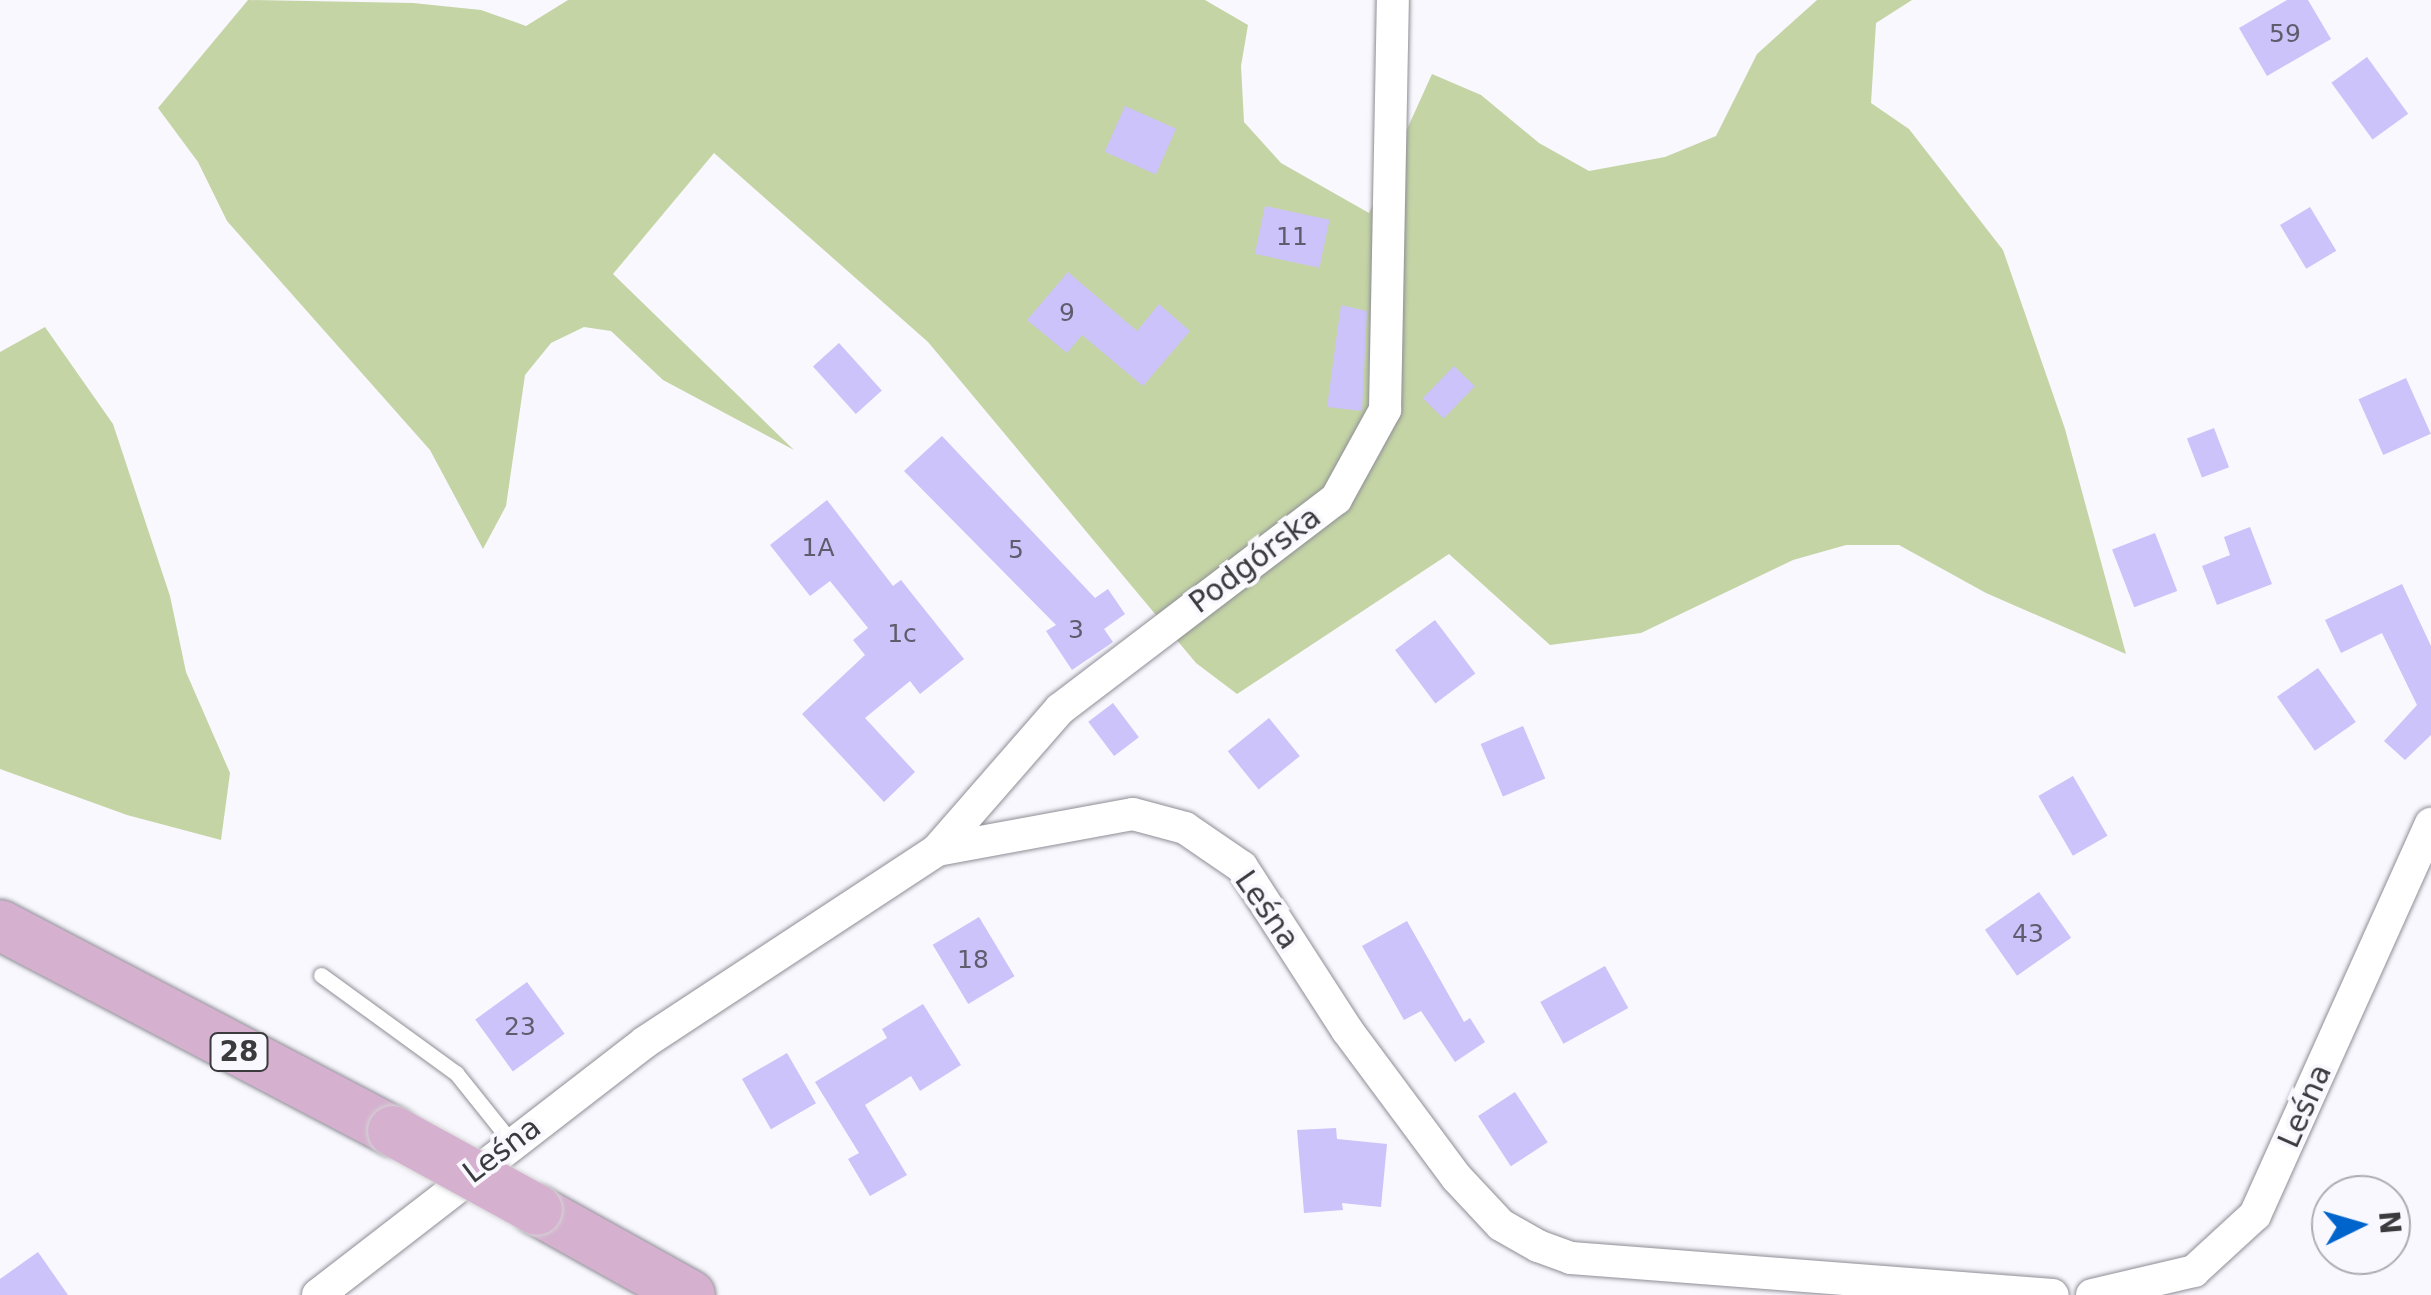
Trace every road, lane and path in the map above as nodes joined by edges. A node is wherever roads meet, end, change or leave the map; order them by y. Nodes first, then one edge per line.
1 (1394, 0) edge
2 (2431, 824) edge
3 (938, 850) junction
4 (0, 925) edge
5 (320, 975) dead end
6 (512, 1142) junction
7 (318, 1295) edge
8 (690, 1295) edge
9 (2053, 1295) edge
10 (2092, 1295) edge

1 - 3 street, Podgórska
2 - 10 street, Leśna
3 - 6 street, Leśna
3 - 9 street, Leśna
4 - 8 main road, 28, bridge
5 - 6 lane
6 - 7 street, Leśna

